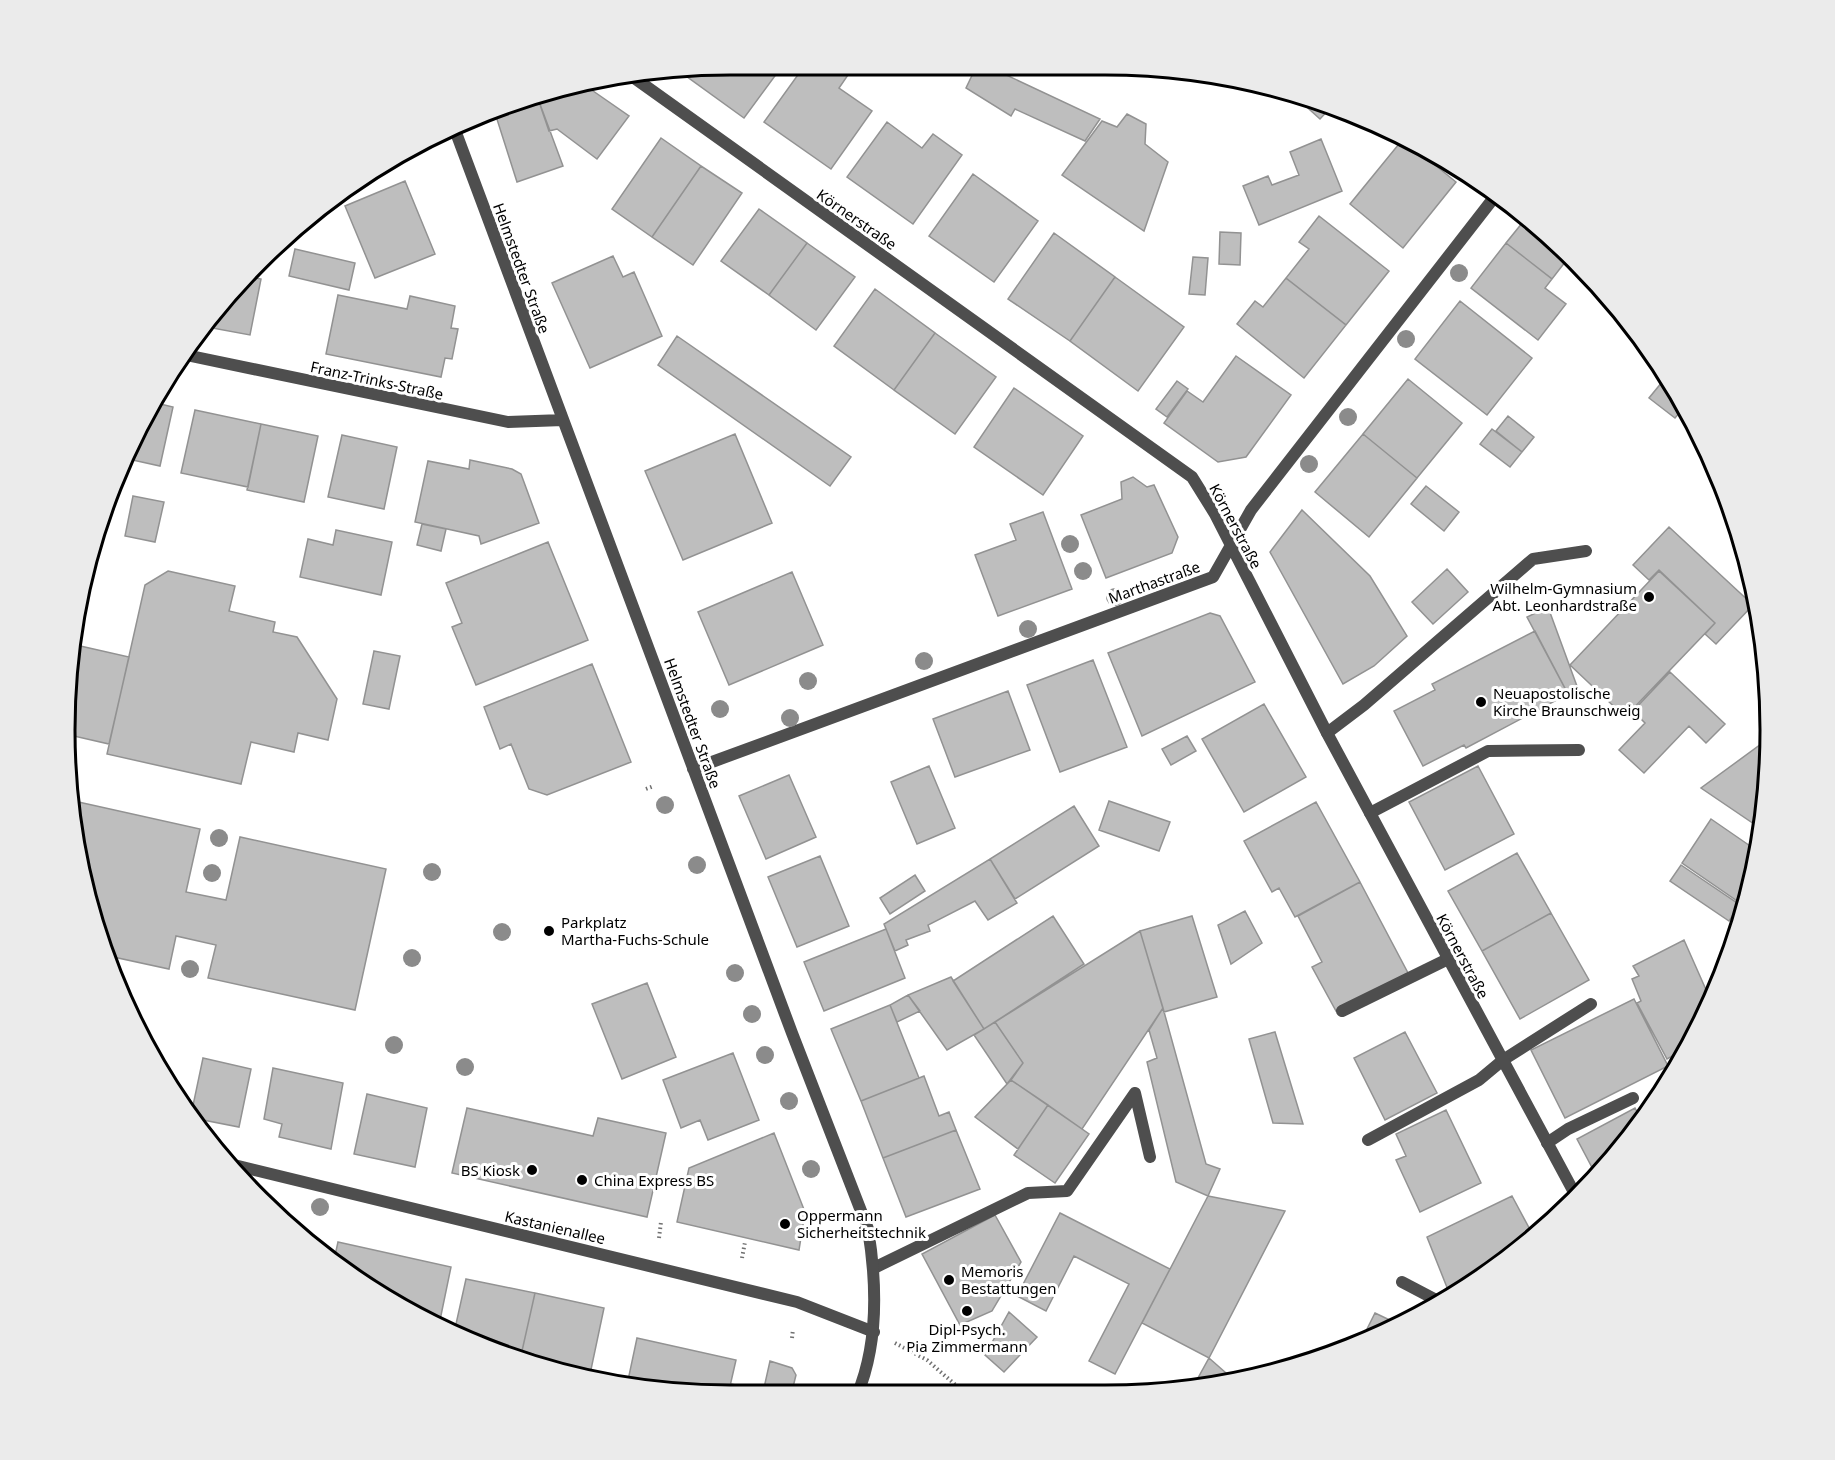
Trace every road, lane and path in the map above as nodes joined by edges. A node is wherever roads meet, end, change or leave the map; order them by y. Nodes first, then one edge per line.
1 (640, 82) edge
2 (457, 135) edge
3 (1491, 201) edge
4 (192, 356) edge
5 (563, 420) junction
6 (1230, 546) junction
7 (1586, 551) dead end
8 (1327, 733) junction
9 (1579, 750) dead end
10 (693, 769) junction
11 (654, 786) dead end
12 (646, 789) dead end
13 (1370, 813) junction
14 (1448, 958) junction
15 (1591, 1004) dead end
16 (1342, 1011) dead end
17 (1503, 1060) junction
18 (1633, 1098) dead end
19 (1368, 1140) dead end
20 (1547, 1143) junction
21 (1150, 1156) dead end
22 (250, 1174) edge
23 (1572, 1189) edge
24 (661, 1222) dead end
25 (659, 1238) dead end
26 (745, 1242) dead end
27 (742, 1258) dead end
28 (874, 1268) junction
29 (1402, 1282) dead end
30 (1431, 1297) edge
31 (793, 1329) dead end
32 (874, 1332) junction
33 (792, 1338) dead end
34 (859, 1385) edge
35 (956, 1385) edge

1 - 6 street, Körnerstraße
2 - 5 street, Helmstedter Straße
3 - 6 street, Marthastraße
4 - 5 street, Franz-Trinks-Straße
5 - 10 street, Helmstedter Straße
6 - 8 street, Körnerstraße
6 - 10 street, Marthastraße
7 - 8 street
8 - 13 street, Körnerstraße
9 - 13 street
10 - 28 street, Helmstedter Straße
11 - 12 path
13 - 14 street, Körnerstraße
14 - 16 street
14 - 17 street, Körnerstraße
15 - 17 street
17 - 19 street
17 - 20 street, Körnerstraße
18 - 20 street
20 - 23 street, Körnerstraße
21 - 28 street
22 - 32 street, Kastanienallee
24 - 25 path
26 - 27 path
28 - 32 street, Helmstedter Straße
29 - 30 street
31 - 33 path
32 - 34 street, Helmstedter Straße
32 - 35 path

